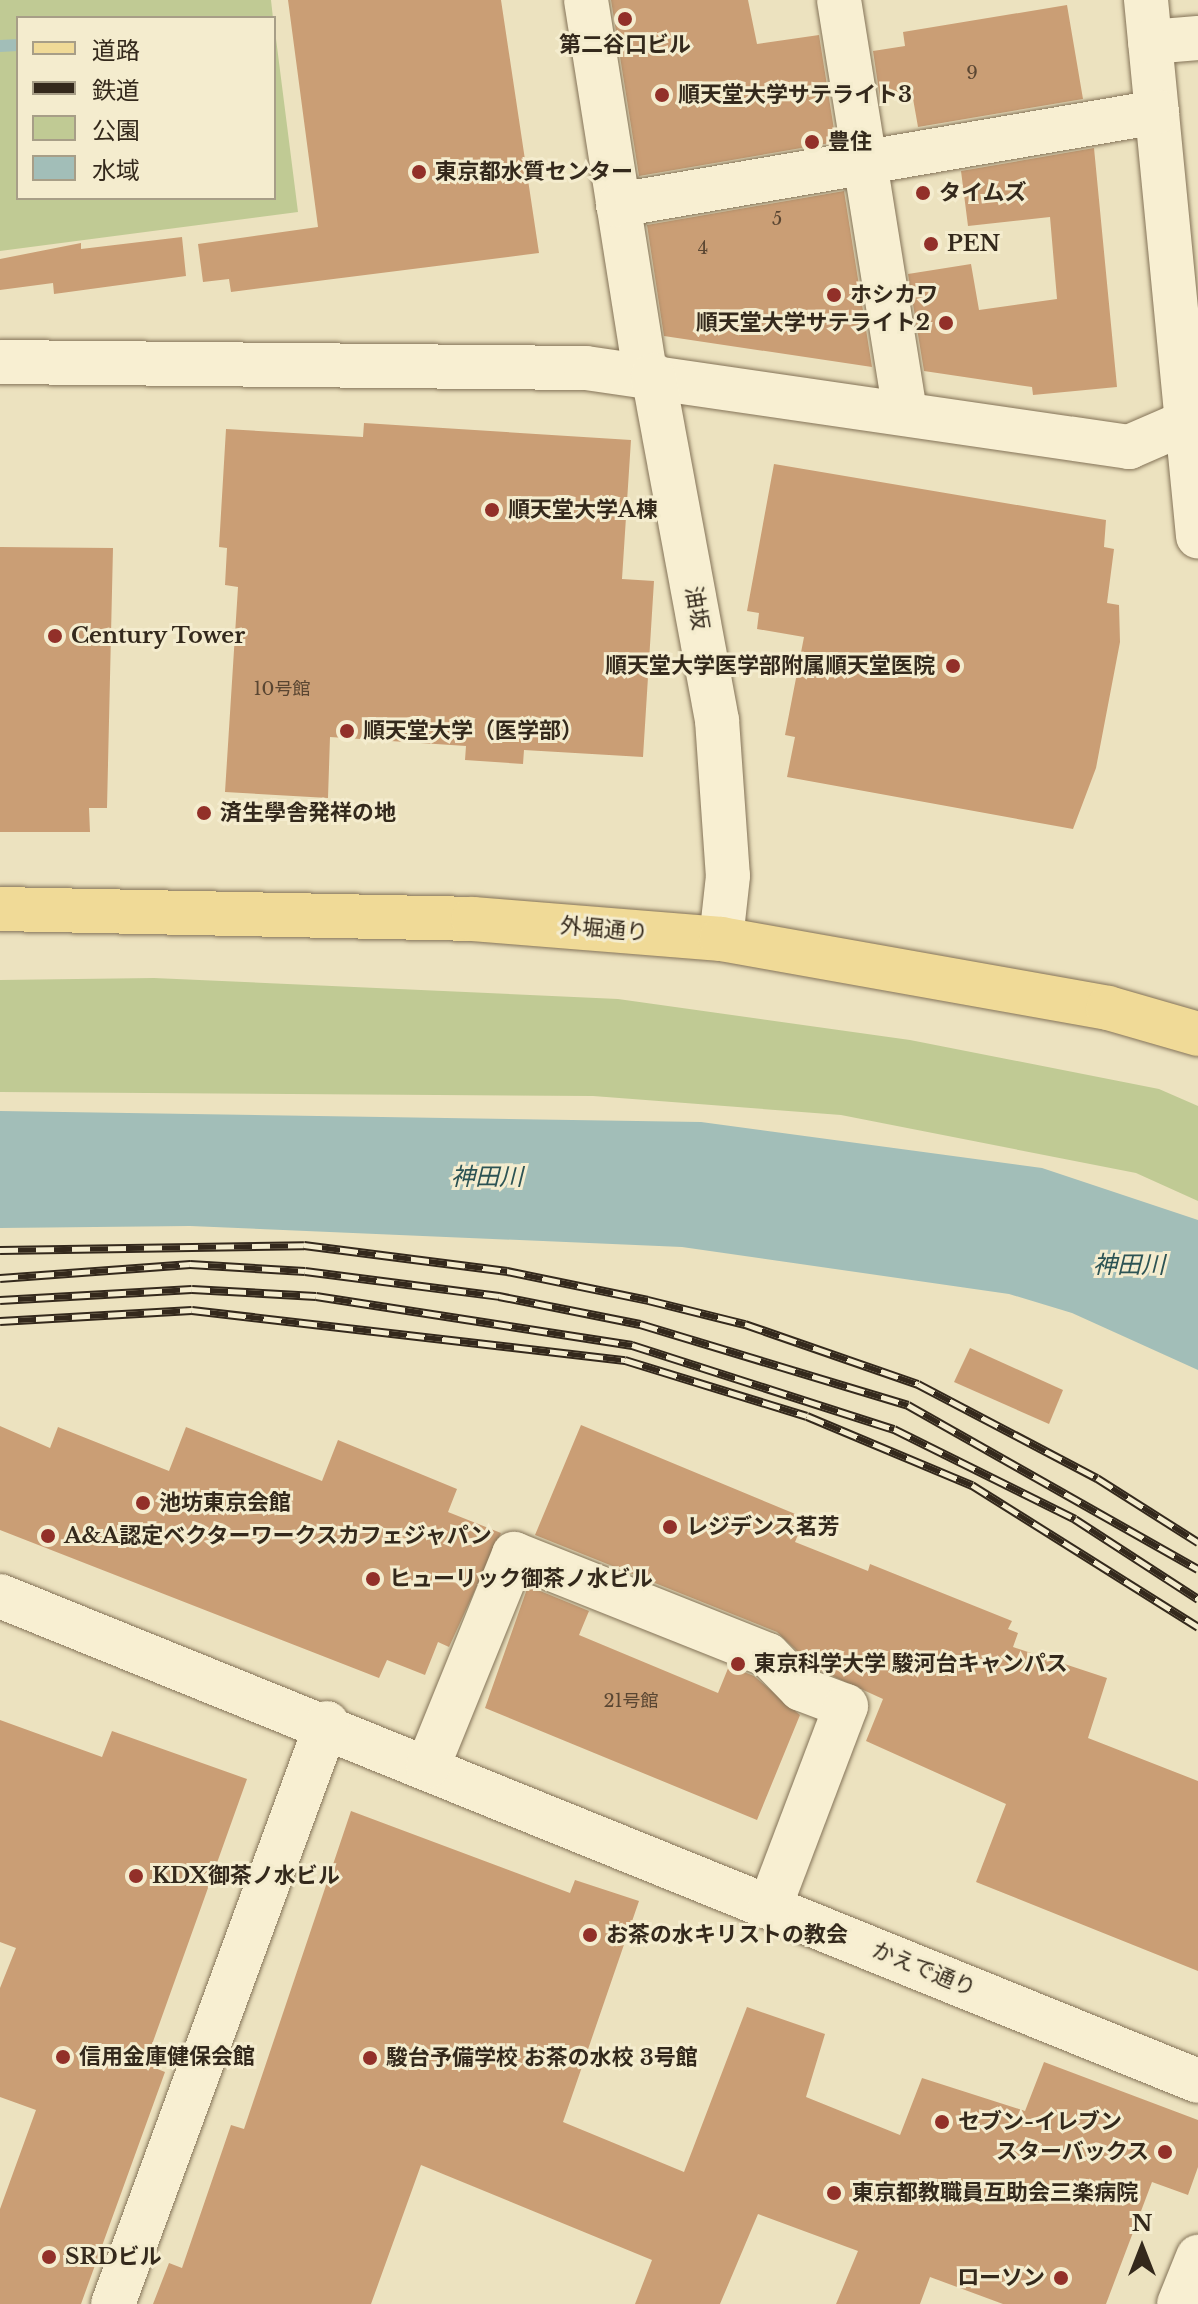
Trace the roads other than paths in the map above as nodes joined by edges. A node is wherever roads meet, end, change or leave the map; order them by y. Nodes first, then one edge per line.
1 (586, 0) edge
2 (839, 0) edge
3 (1148, 21) edge
4 (1198, 38) edge
5 (1157, 112) junction
6 (864, 163) junction
7 (618, 205) junction
8 (0, 362) edge
9 (649, 374) junction
10 (905, 412) junction
11 (1192, 419) edge
12 (1198, 536) edge
13 (0, 909) edge
14 (721, 939) junction
15 (1198, 1034) edge
16 (0, 1596) edge
17 (327, 1723) junction
18 (428, 1766) junction
19 (770, 1906) junction
20 (1198, 2081) edge
21 (1198, 2257) edge
22 (113, 2304) edge
23 (1179, 2304) edge

1 - 7 street, 油坂
2 - 6 street
3 - 4 street
3 - 5 street
5 - 6 street
5 - 11 street
6 - 7 street
6 - 10 street
7 - 9 street, 油坂
8 - 9 street
9 - 10 street
9 - 14 street, 油坂
10 - 11 street
11 - 12 street
13 - 14 main road, 外堀通り
14 - 15 main road, 外堀通り
16 - 17 street, かえで通り
17 - 18 street, かえで通り
17 - 22 street
18 - 19 street, かえで通り
18 - 19 street
19 - 20 street, かえで通り
21 - 23 street

